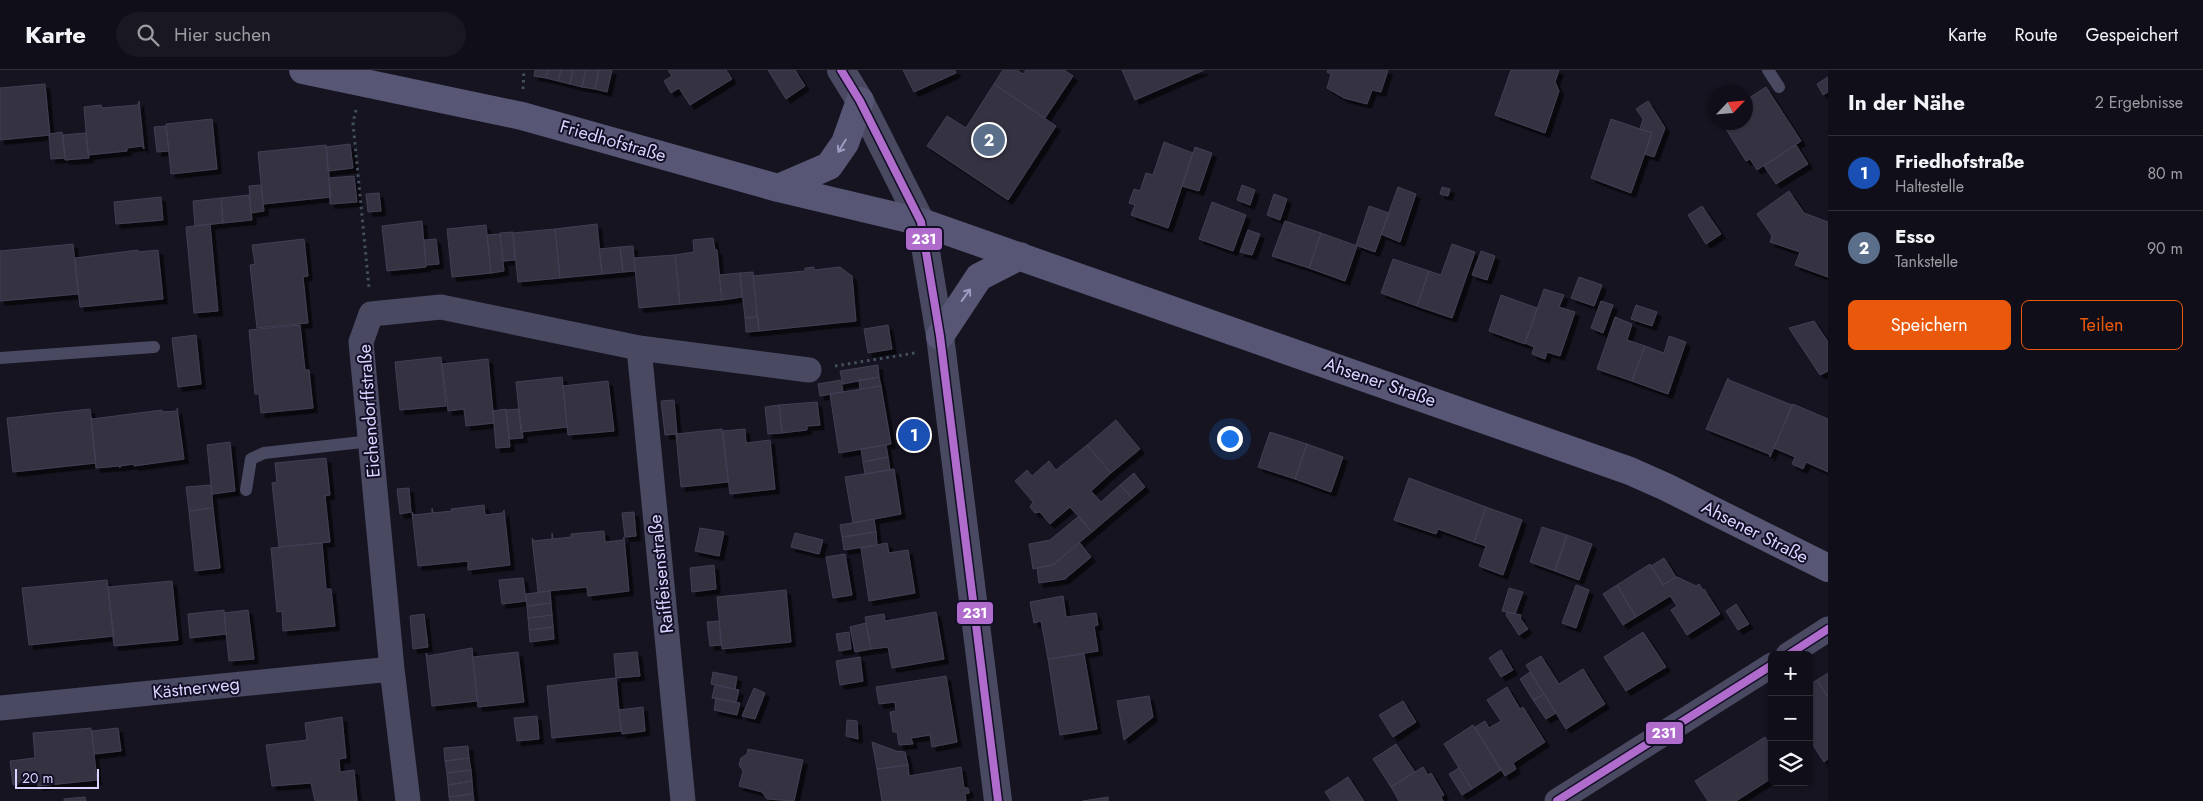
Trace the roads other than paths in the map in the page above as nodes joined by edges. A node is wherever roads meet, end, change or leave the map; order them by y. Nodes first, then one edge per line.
1 (303, 70) edge
2 (841, 70) edge
3 (1768, 70) edge
4 (1779, 87) dead end
5 (860, 101) junction
6 (778, 188) junction
7 (921, 222) junction
8 (1020, 256) junction
9 (940, 343) junction
10 (154, 347) dead end
11 (639, 348) junction
12 (0, 358) edge
13 (809, 370) road end
14 (370, 442) junction
15 (246, 490) dead end
16 (1828, 568) edge
17 (1828, 629) edge
18 (1794, 651) edge
19 (1768, 668) edge
20 (392, 669) junction
21 (0, 708) edge
22 (408, 801) edge
23 (683, 801) edge
24 (998, 801) edge
25 (1557, 801) edge

1 - 6 main road, Friedhofstraße
2 - 5 street
3 - 4 lane
5 -> 6 main road
5 - 7 street
6 - 7 main road, Friedhofstraße
7 - 8 main road, Ahsener Straße
7 - 9 street
9 -> 8 main road
8 - 16 main road, Ahsener Straße
9 - 24 street
10 - 12 lane
11 - 13 street
11 - 14 street, Eichendorffstraße
11 - 23 street, Raiffeisenstraße
14 - 15 lane
14 - 20 street, Eichendorffstraße
17 - 18 street
19 - 25 street
20 - 21 street, Kästnerweg
20 - 22 street, Eichendorffstraße

